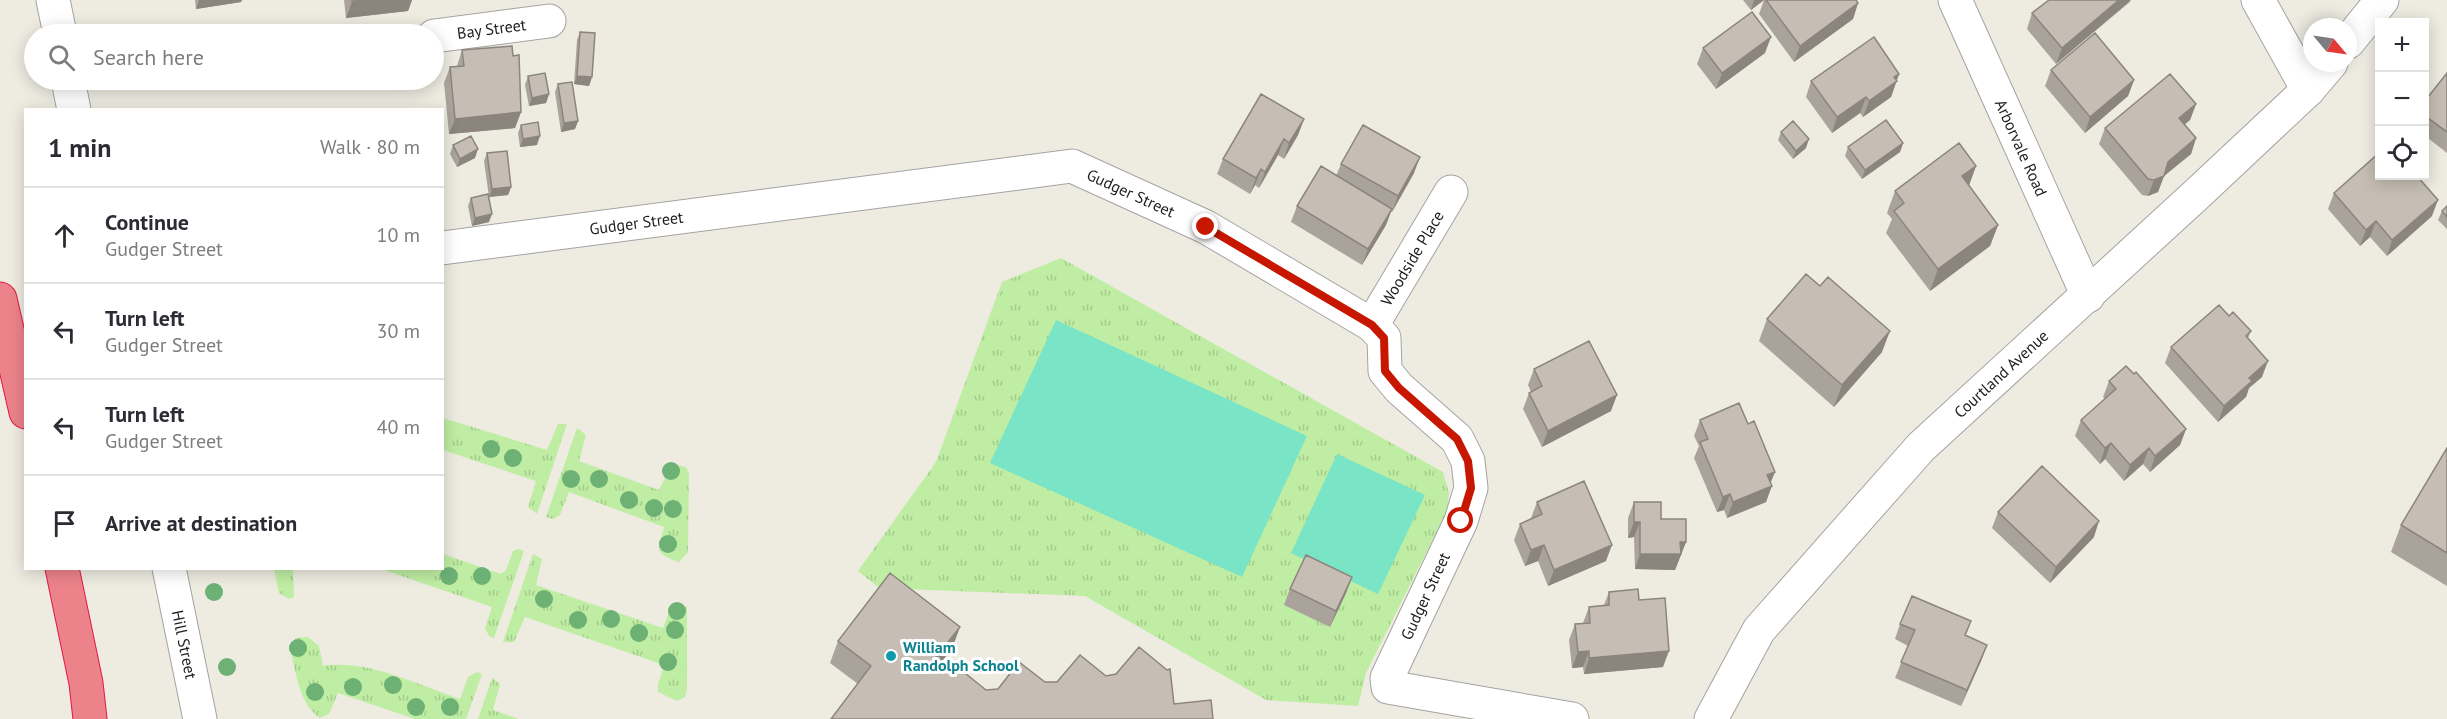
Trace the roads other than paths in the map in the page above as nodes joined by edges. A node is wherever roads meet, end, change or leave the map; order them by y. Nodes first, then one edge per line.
1 (53, 0) edge
2 (1955, 0) edge
3 (2258, 0) edge
4 (2382, 0) edge
5 (549, 21) dead end
6 (58, 24) edge
7 (2357, 31) edge
8 (444, 35) edge
9 (2323, 72) edge
10 (2308, 90) junction
11 (1451, 192) dead end
12 (444, 248) edge
13 (2088, 296) junction
14 (0, 299) edge
15 (1372, 325) junction
16 (24, 403) edge
17 (62, 570) edge
18 (169, 570) edge
19 (90, 719) edge
20 (200, 719) edge
21 (1572, 719) edge
22 (1711, 719) edge

1 - 6 street
2 - 13 street, Arborvale Road
3 - 10 street
4 - 7 street
5 - 8 street, Bay Street
9 - 10 street, Courtland Avenue
10 - 13 street, Courtland Avenue
11 - 15 street, Woodside Place
12 - 15 street, Gudger Street
13 - 22 street, Courtland Avenue
14 - 16 highway
15 - 21 street, Gudger Street
17 - 19 highway
18 - 20 street, Hill Street

